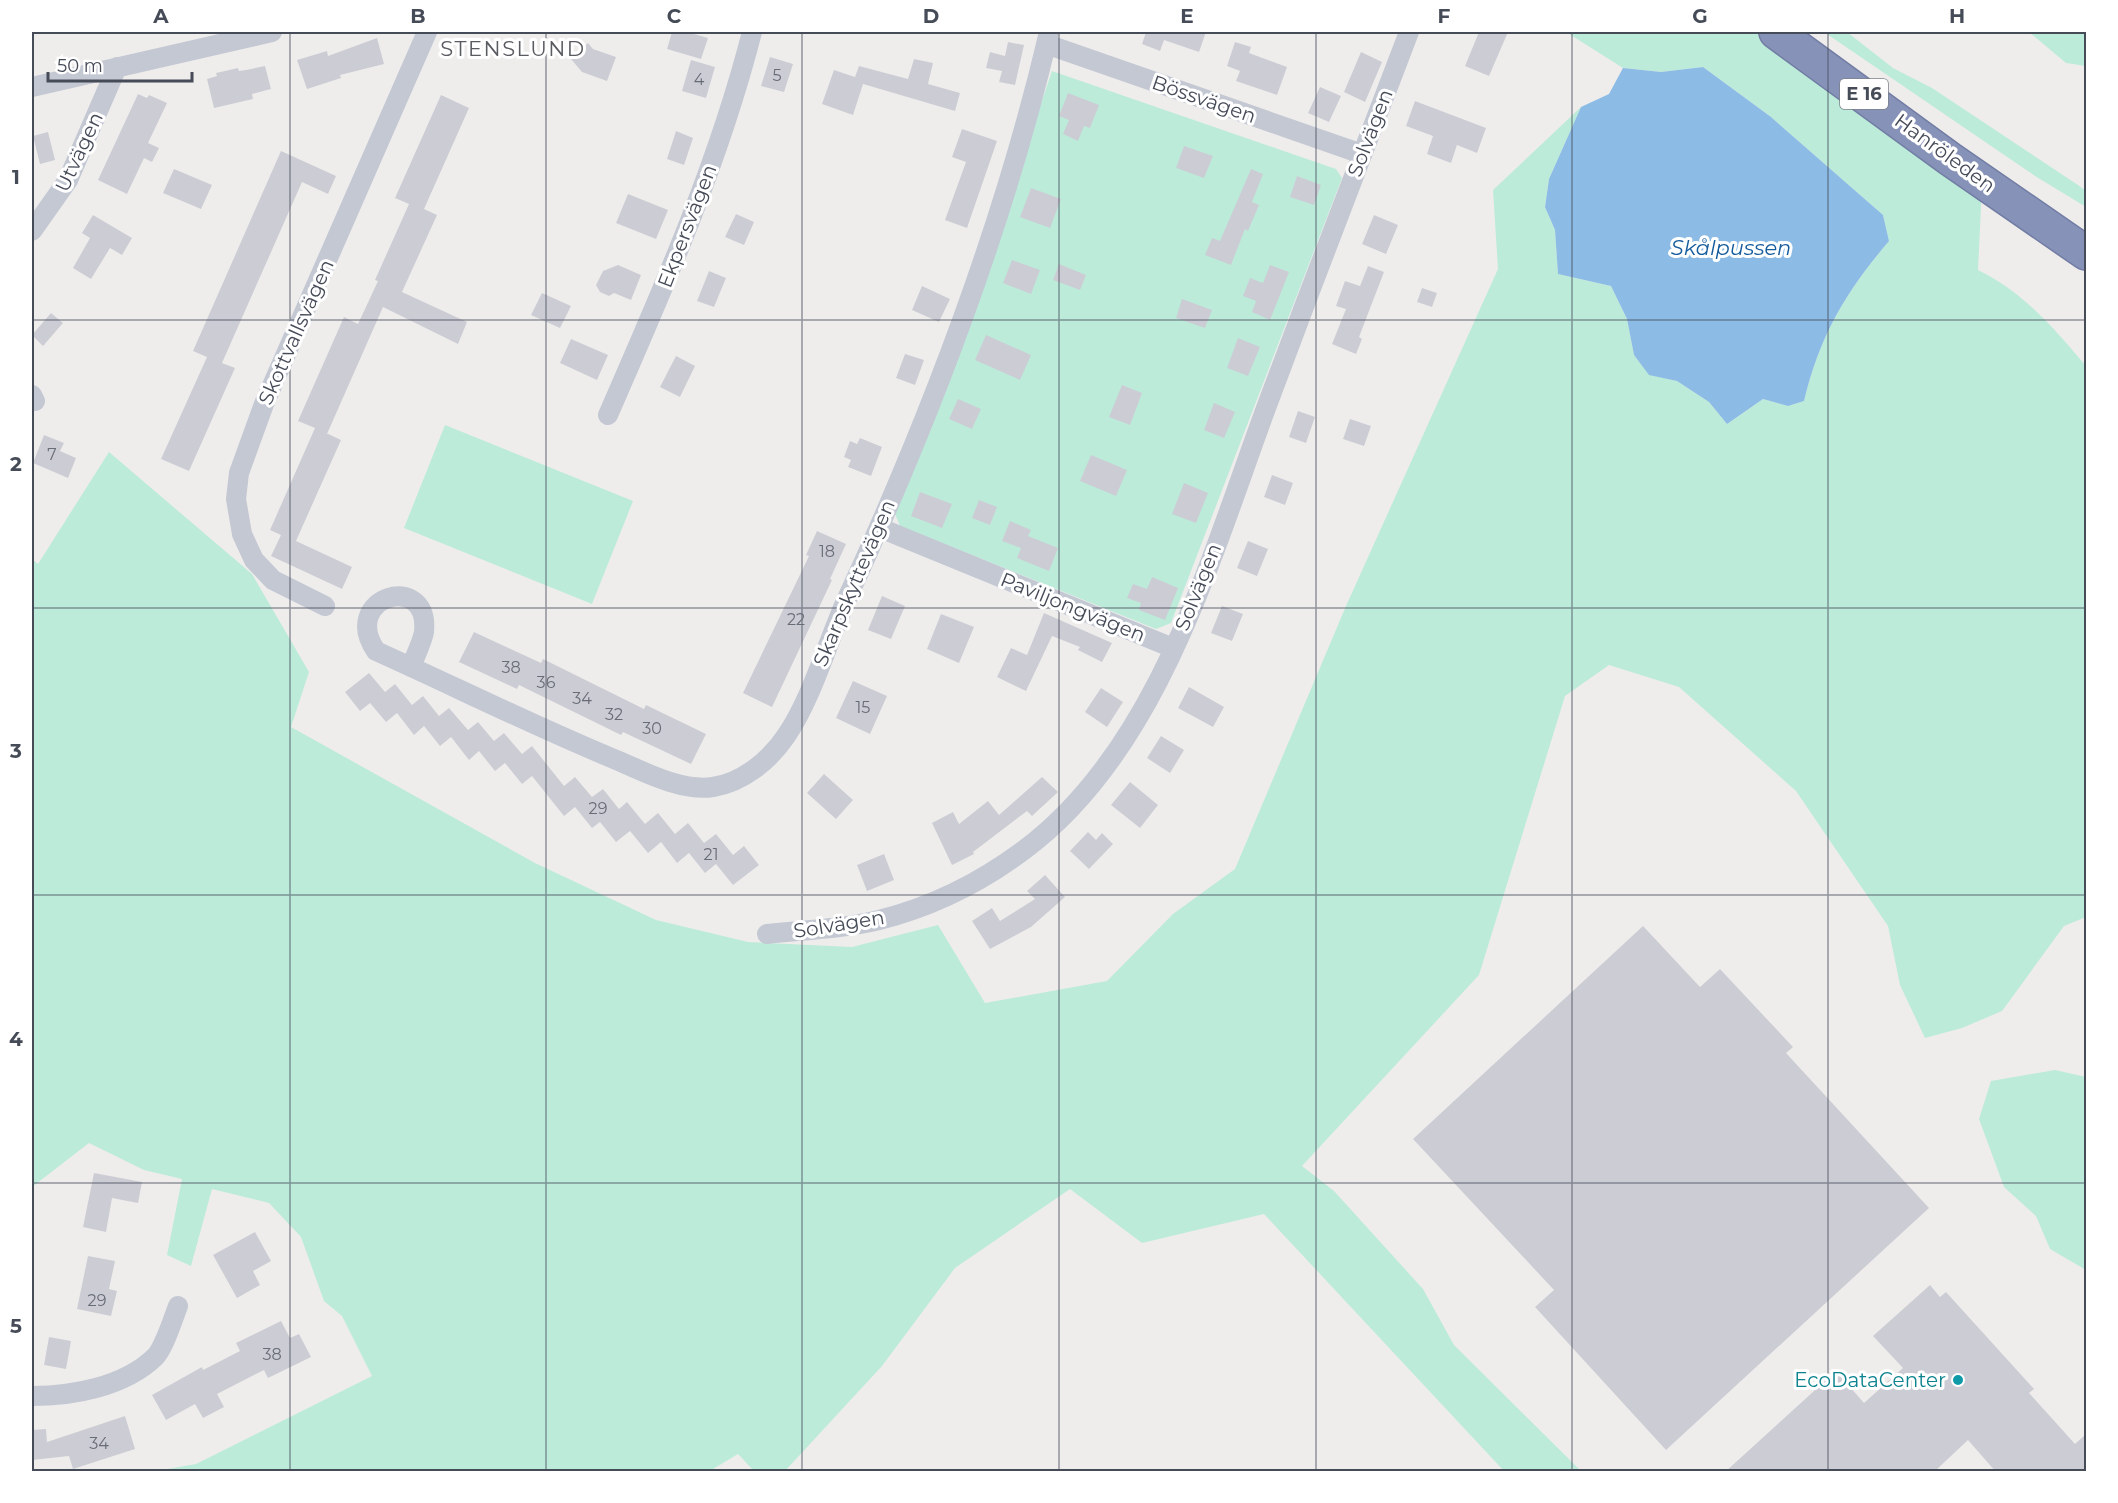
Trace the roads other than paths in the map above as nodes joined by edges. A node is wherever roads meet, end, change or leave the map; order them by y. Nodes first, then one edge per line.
1 (265, 32) edge
2 (427, 32) edge
3 (752, 32) edge
4 (1409, 32) edge
5 (1776, 32) edge
6 (1048, 38) edge
7 (117, 67) junction
8 (32, 87) edge
9 (1362, 154) junction
10 (32, 231) edge
11 (2086, 253) edge
12 (608, 415) dead end
13 (880, 528) junction
14 (325, 606) dead end
15 (1173, 648) junction
16 (411, 667) dead end
17 (767, 934) dead end
18 (178, 1306) dead end
19 (32, 1396) edge

1 - 7 street
2 - 14 street, Skottvallsvägen
3 - 12 street, Ekpersvägen
4 - 9 street, Solvägen
5 - 11 highway, Hanröleden / E 16
6 - 9 street, Bössvägen
6 - 13 street, Skarpskyttevägen
7 - 8 street
7 - 10 street, Utvägen
9 - 15 street, Solvägen
13 - 15 street, Paviljongvägen
13 - 16 street, Skarpskyttevägen
15 - 17 street, Solvägen
18 - 19 street

